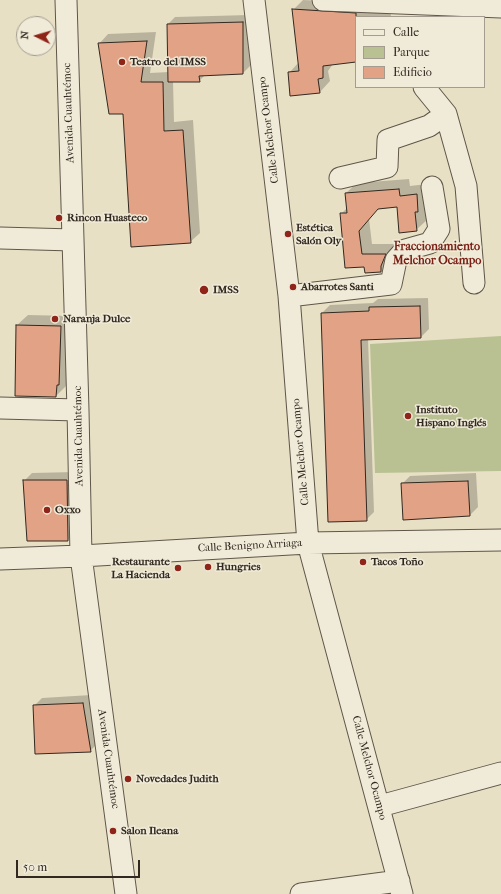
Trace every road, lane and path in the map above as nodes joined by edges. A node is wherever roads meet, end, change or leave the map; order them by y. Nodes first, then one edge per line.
1 (66, 0) edge
2 (254, 0) edge
3 (324, 0) edge
4 (501, 7) edge
5 (410, 10) edge
6 (425, 88) edge
7 (446, 114) junction
8 (340, 178) dead end
9 (432, 187) dead end
10 (0, 238) edge
11 (73, 240) junction
12 (474, 283) dead end
13 (289, 296) junction
14 (0, 408) edge
15 (78, 410) junction
16 (501, 540) edge
17 (308, 543) junction
18 (80, 556) junction
19 (0, 558) edge
20 (501, 773) edge
21 (380, 806) junction
22 (400, 888) edge
23 (126, 894) edge
24 (301, 894) edge

1 - 11 street, Avenida Cuauhtémoc
2 - 13 street, Calle Melchor Ocampo
3 - 5 street
4 - 5 street
6 - 7 street
7 - 8 street
7 - 12 street
9 - 13 street
10 - 11 street
11 - 15 street, Avenida Cuauhtémoc
13 - 17 street, Calle Melchor Ocampo
14 - 15 street
15 - 18 street, Avenida Cuauhtémoc
16 - 17 street, Calle Benigno Arriaga
17 - 18 street, Calle Benigno Arriaga
17 - 21 street, Calle Melchor Ocampo
18 - 19 street, Calle Benigno Arriaga
18 - 23 street, Avenida Cuauhtémoc
20 - 21 street
21 - 22 street, Calle Melchor Ocampo
22 - 24 street

